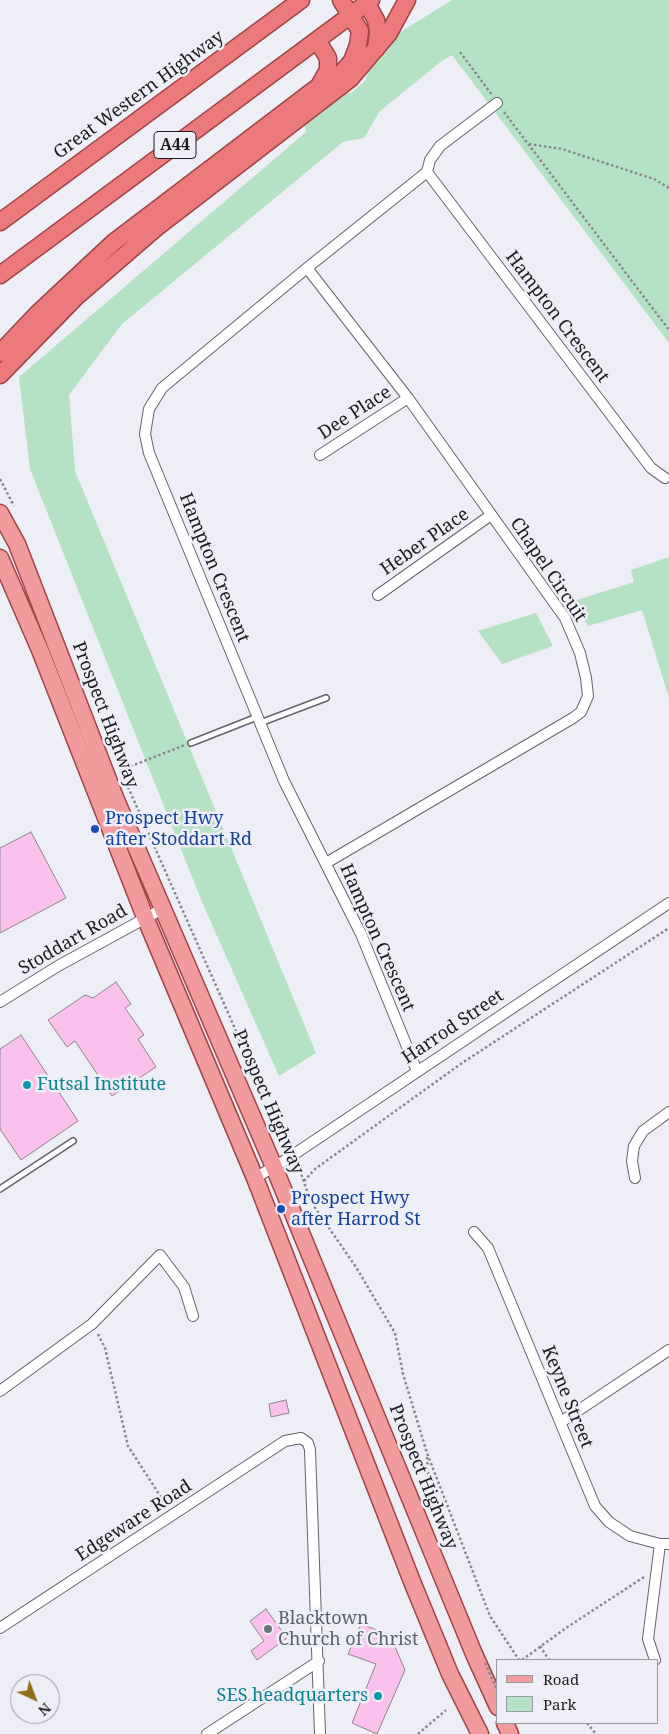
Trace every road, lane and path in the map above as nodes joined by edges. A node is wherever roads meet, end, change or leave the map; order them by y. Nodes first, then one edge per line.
1 (301, 0) edge
2 (341, 0) edge
3 (407, 0) edge
4 (368, 1) edge
5 (351, 14) junction
6 (317, 40) junction
7 (376, 49) junction
8 (460, 52) dead end
9 (319, 86) junction
10 (497, 103) junction
11 (530, 144) junction
12 (427, 172) junction
13 (669, 188) edge
14 (0, 222) edge
15 (306, 268) junction
16 (0, 275) edge
17 (669, 330) edge
18 (0, 352) edge
19 (0, 375) edge
20 (408, 398) junction
21 (320, 455) dead end
22 (665, 478) dead end
23 (0, 513) edge
24 (491, 515) junction
25 (0, 558) edge
26 (378, 595) dead end
27 (326, 698) dead end
28 (259, 720) junction
29 (191, 743) joint
30 (121, 770) dead end
31 (140, 816) dead end
32 (326, 863) junction
33 (669, 903) edge
34 (164, 908) junction
35 (145, 918) junction
36 (669, 928) edge
37 (0, 1002) edge
38 (417, 1071) junction
39 (669, 1112) edge
40 (288, 1138) dead end
41 (73, 1141) dead end
42 (274, 1167) junction
43 (255, 1178) junction
44 (635, 1178) dead end
45 (0, 1189) edge
46 (474, 1232) dead end
47 (193, 1316) dead end
48 (92, 1324) junction
49 (669, 1350) edge
50 (0, 1391) edge
51 (560, 1422) junction
52 (173, 1515) junction
53 (664, 1544) edge
54 (656, 1569) junction
55 (0, 1628) edge
56 (540, 1646) junction
57 (520, 1659) edge
58 (522, 1659) edge
59 (548, 1659) edge
60 (655, 1659) edge
61 (319, 1661) junction
62 (485, 1663) dead end
63 (497, 1690) edge
64 (497, 1705) edge
65 (446, 1710) dead end
66 (207, 1734) edge
67 (320, 1734) edge
68 (418, 1734) edge
69 (480, 1734) edge

1 - 14 highway, Great Western Highway / A44
2 - 5 highway
3 - 7 highway
4 - 5 highway, A44
4 - 7 highway
5 - 6 highway, A44
5 - 9 highway
6 - 9 highway
6 - 16 highway, A44
7 - 19 highway
8 - 10 path
9 - 18 highway
10 - 11 path
10 - 12 street, Hampton Crescent
11 - 13 path
11 - 17 path
12 - 15 street, Hampton Crescent
12 - 22 street, Hampton Crescent
15 - 20 street, Chapel Circuit
15 - 28 street, Hampton Crescent
20 - 21 street, Dee Place
20 - 24 street, Chapel Circuit
23 - 34 main road, Prospect Highway
24 - 26 street, Heber Place
24 - 32 street, Chapel Circuit
25 - 35 main road, Prospect Highway
27 - 28 lane
28 - 29 lane
28 - 32 street, Hampton Crescent
29 - 30 path
31 - 40 path
32 - 38 street, Hampton Crescent
33 - 38 street, Harrod Street
34 - 35 street, Stoddart Road
34 - 42 main road, Prospect Highway
35 - 37 street, Stoddart Road
35 - 43 main road, Prospect Highway
36 - 57 path
38 - 42 street, Harrod Street
39 - 44 street
41 - 45 lane
42 - 43 street, Harrod Street
42 - 64 main road, Prospect Highway
43 - 69 main road, Prospect Highway
46 - 51 street, Keyne Street
47 - 48 street
48 - 50 street
48 - 52 path
49 - 51 street
51 - 53 street, Keyne Street
52 - 55 street, Edgeware Road
52 - 61 street, Edgeware Road
53 - 54 street
54 - 56 path
54 - 60 street
56 - 58 path
56 - 59 path
61 - 66 street
61 - 67 street
62 - 63 path, bridge
65 - 68 path

